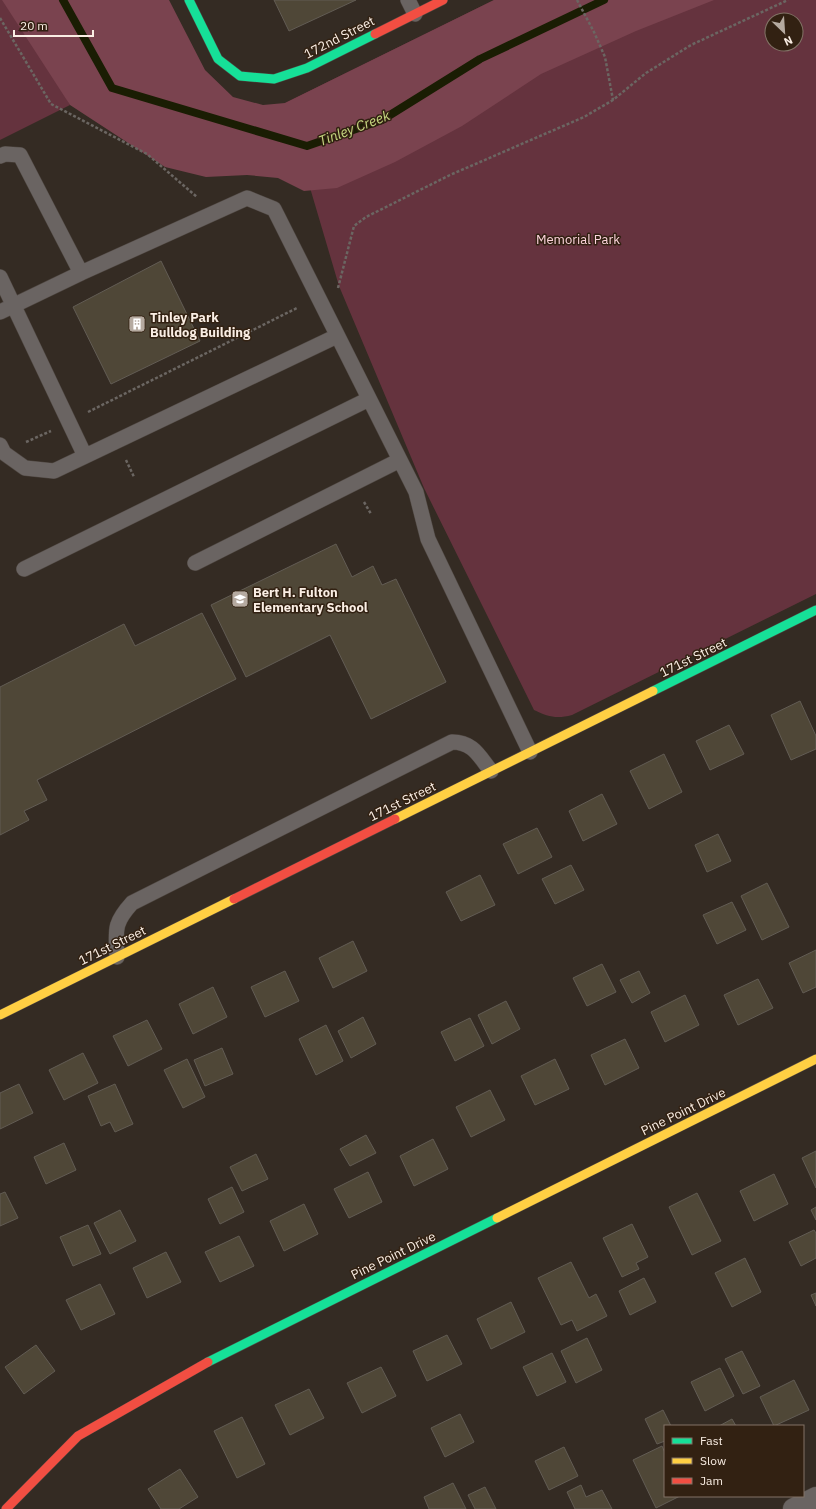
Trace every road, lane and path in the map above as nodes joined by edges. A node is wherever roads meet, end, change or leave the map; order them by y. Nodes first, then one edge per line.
1 (189, 0) edge
2 (408, 0) edge
3 (443, 0) edge
4 (578, 0) edge
5 (788, 0) edge
6 (415, 14) junction
7 (0, 18) edge
8 (613, 100) junction
9 (0, 156) edge
10 (196, 197) dead end
11 (81, 273) junction
12 (0, 277) edge
13 (338, 288) dead end
14 (297, 308) dead end
15 (7, 309) edge
16 (337, 336) junction
17 (369, 399) junction
18 (84, 414) dead end
19 (55, 429) dead end
20 (25, 443) dead end
21 (0, 445) edge
22 (86, 456) junction
23 (126, 459) dead end
24 (400, 460) junction
25 (134, 477) dead end
26 (195, 563) dead end
27 (24, 569) dead end
28 (816, 610) edge
29 (530, 752) junction
30 (491, 771) junction
31 (117, 957) junction
32 (0, 1015) edge
33 (816, 1059) edge
34 (816, 1498) edge
35 (6, 1509) edge
36 (794, 1509) edge

1 - 6 street, 172nd Street
2 - 6 lane
3 - 6 street, 172nd Street
4 - 8 path
5 - 8 path
7 - 10 path
8 - 13 path
9 - 11 lane
11 - 15 lane
11 - 16 lane
12 - 15 lane
14 - 18 path
15 - 22 lane
16 - 17 lane
16 - 22 lane
17 - 24 lane
17 - 27 lane
19 - 20 path
21 - 22 lane
23 - 25 path
24 - 26 lane
24 - 29 lane
28 - 29 street, 171st Street
29 - 30 street, 171st Street
30 - 31 street, 171st Street
30 - 31 lane
31 - 32 street, 171st Street
33 - 35 street, Pine Point Drive
34 - 36 street

